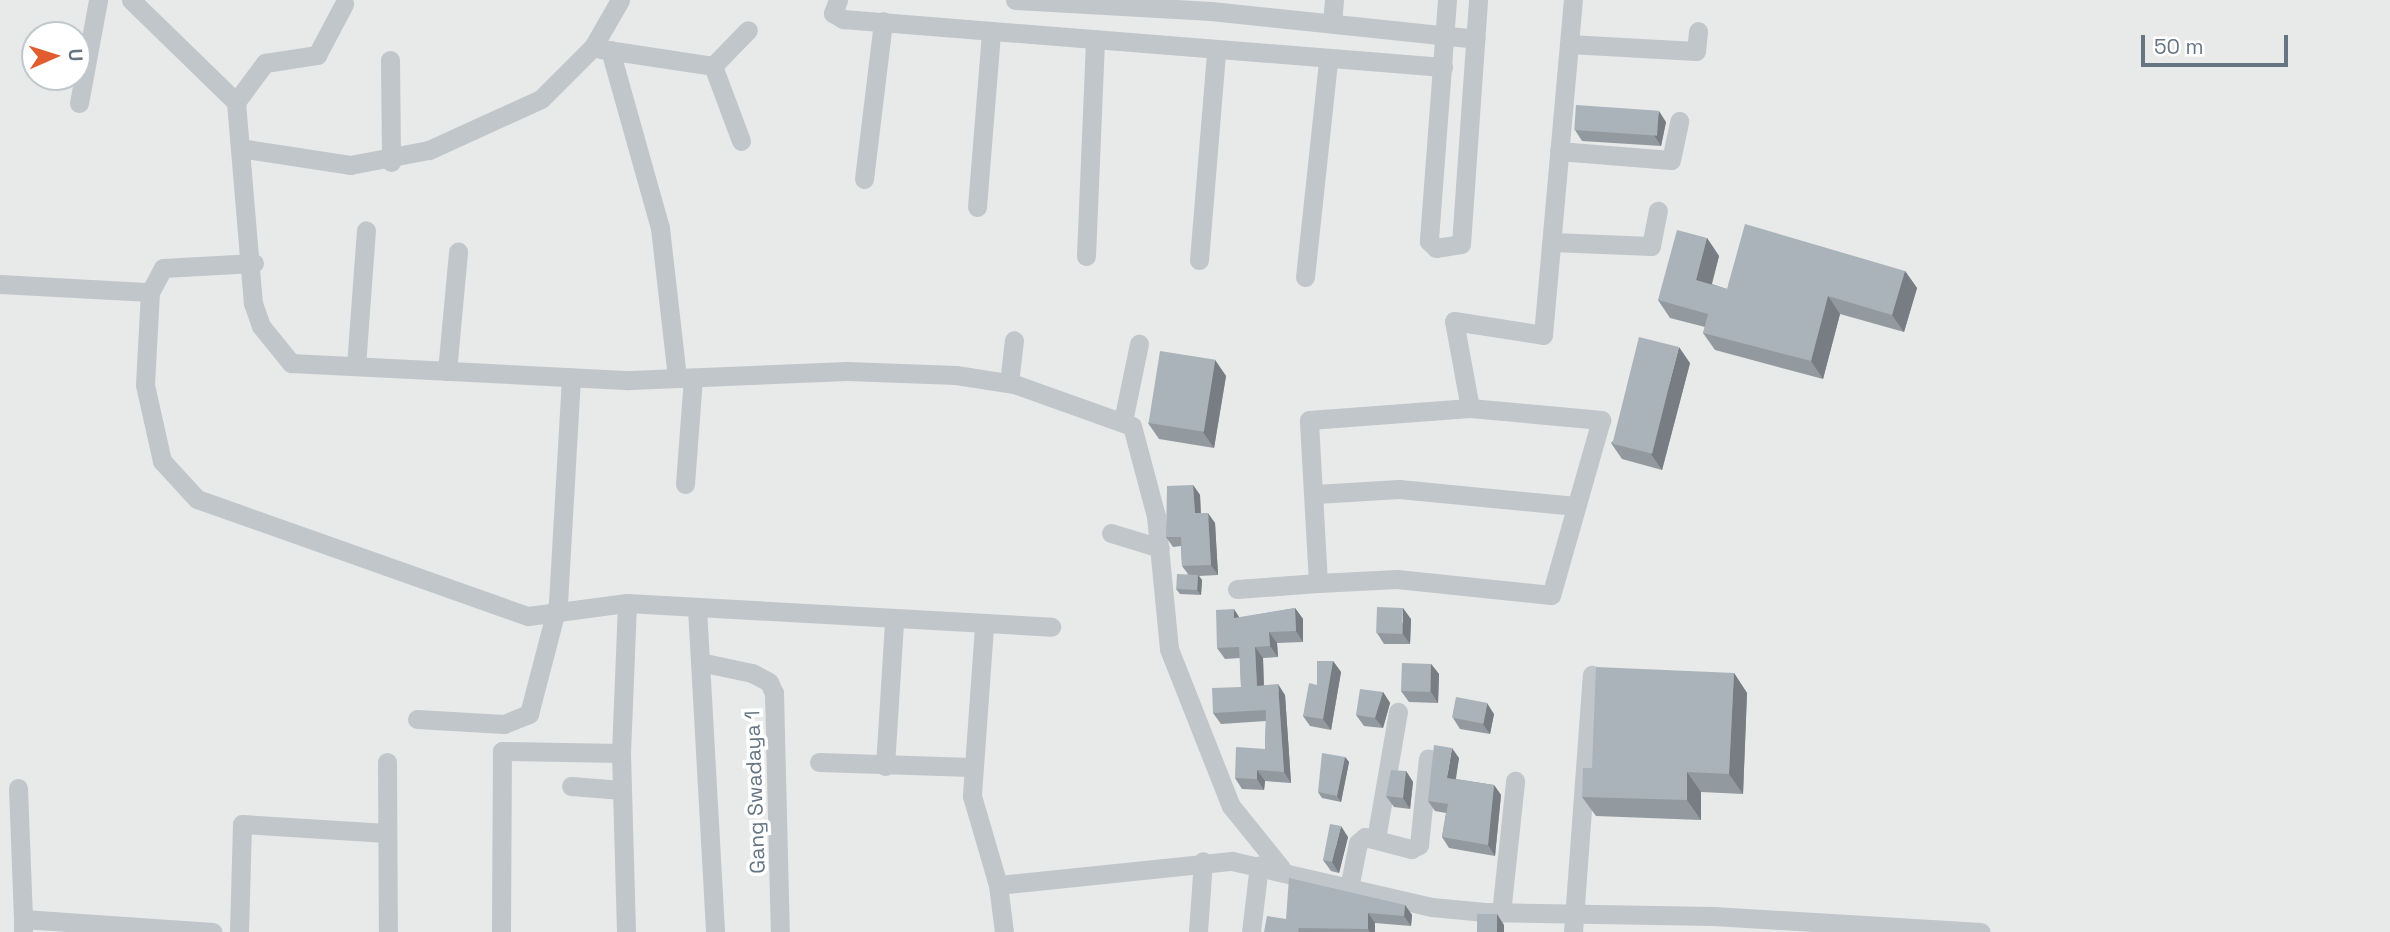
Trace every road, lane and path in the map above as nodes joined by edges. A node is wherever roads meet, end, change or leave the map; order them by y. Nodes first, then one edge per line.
1 (98, 0) edge
2 (131, 0) edge
3 (620, 0) edge
4 (838, 0) edge
5 (1015, 0) edge
6 (1334, 0) edge
7 (1447, 0) edge
8 (1478, 0) edge
9 (1573, 0) edge
10 (344, 4) dead end
11 (1106, 4) edge
12 (1212, 6) edge
13 (883, 21) junction
14 (1332, 23) junction
15 (748, 30) dead end
16 (1698, 31) dead end
17 (991, 32) junction
18 (1445, 36) junction
19 (1476, 39) junction
20 (1095, 42) junction
21 (1569, 44) junction
22 (601, 49) junction
23 (1216, 52) junction
24 (390, 60) dead end
25 (1328, 61) junction
26 (713, 66) junction
27 (1443, 67) junction
28 (236, 102) junction
29 (79, 103) dead end
30 (1679, 121) dead end
31 (741, 141) dead end
32 (240, 148) junction
33 (1559, 151) junction
34 (391, 162) junction
35 (864, 179) dead end
36 (977, 206) dead end
37 (1658, 211) dead end
38 (366, 230) dead end
39 (1552, 242) junction
40 (458, 252) dead end
41 (1086, 256) dead end
42 (1199, 260) dead end
43 (254, 263) junction
44 (1305, 277) dead end
45 (0, 284) edge
46 (150, 292) junction
47 (1014, 340) dead end
48 (1139, 344) dead end
49 (356, 366) junction
50 (447, 371) junction
51 (571, 377) junction
52 (685, 378) junction
53 (1009, 383) junction
54 (1470, 408) junction
55 (1123, 421) junction
56 (685, 484) dead end
57 (1315, 494) junction
58 (1576, 506) junction
59 (1111, 533) dead end
60 (1160, 548) junction
61 (1318, 583) junction
62 (1237, 589) dead end
63 (627, 603) junction
64 (557, 607) junction
65 (697, 608) junction
66 (894, 622) junction
67 (984, 627) junction
68 (1051, 627) dead end
69 (701, 662) junction
70 (1592, 675) dead end
71 (1398, 712) dead end
72 (418, 719) dead end
73 (621, 752) junction
74 (1428, 758) dead end
75 (387, 762) dead end
76 (819, 762) dead end
77 (885, 766) junction
78 (971, 766) junction
79 (1515, 782) dead end
80 (571, 786) dead end
81 (18, 788) dead end
82 (622, 790) junction
83 (387, 833) junction
84 (1376, 839) junction
85 (1203, 861) junction
86 (1259, 865) junction
87 (1281, 868) junction
88 (998, 885) junction
89 (1349, 888) junction
90 (1501, 913) junction
91 (1574, 923) edge
92 (23, 926) edge
93 (213, 932) edge
94 (239, 932) edge
95 (388, 932) edge
96 (501, 932) edge
97 (626, 932) edge
98 (715, 932) edge
99 (780, 932) edge
100 (1004, 932) edge
101 (1198, 932) edge
102 (1251, 932) edge
103 (1981, 932) edge

1 - 29 street
2 - 28 street
3 - 22 street
4 - 13 street
5 - 11 street
6 - 14 street
7 - 18 street
8 - 19 street
9 - 21 street
10 - 28 street
11 - 12 street
12 - 14 street
13 - 17 street
13 - 35 street
14 - 18 street
15 - 26 street
16 - 21 street
17 - 20 street
17 - 36 street
18 - 19 street
18 - 27 street
19 - 27 street
20 - 23 street
20 - 41 street
21 - 33 street
22 - 26 street
22 - 34 street
22 - 52 street
23 - 25 street
23 - 42 street
24 - 34 street
25 - 27 street
25 - 44 street
26 - 31 street
28 - 32 street
30 - 33 street
32 - 34 street
32 - 43 street
33 - 39 street
37 - 39 street
38 - 49 street
39 - 54 street
40 - 50 street
43 - 46 street
43 - 49 street
45 - 46 street
46 - 64 street
47 - 53 street
48 - 55 street
49 - 50 street
50 - 51 street
51 - 52 street
51 - 64 street
52 - 53 street
52 - 56 street
53 - 55 street
54 - 57 street
54 - 58 street
55 - 60 street
57 - 58 street
57 - 61 street
58 - 61 street
59 - 60 street
60 - 87 street
61 - 62 street
63 - 64 street
63 - 65 street
63 - 73 street
64 - 72 street
65 - 66 street
65 - 69 street
66 - 67 street
66 - 77 street
67 - 68 street
67 - 78 street
69 - 98 street
69 - 99 street, Gang Swadaya 1
70 - 91 street
71 - 84 street
73 - 82 street
73 - 96 street
74 - 84 street
75 - 83 street
76 - 77 street
77 - 78 street
78 - 88 street
79 - 90 street
80 - 82 street
81 - 92 street
82 - 97 street
83 - 94 street
83 - 95 street
84 - 89 street
85 - 86 street
85 - 88 street
85 - 101 street
86 - 87 street
86 - 102 street
87 - 89 street
88 - 100 street
89 - 90 street
90 - 91 street
91 - 103 street
92 - 93 street

